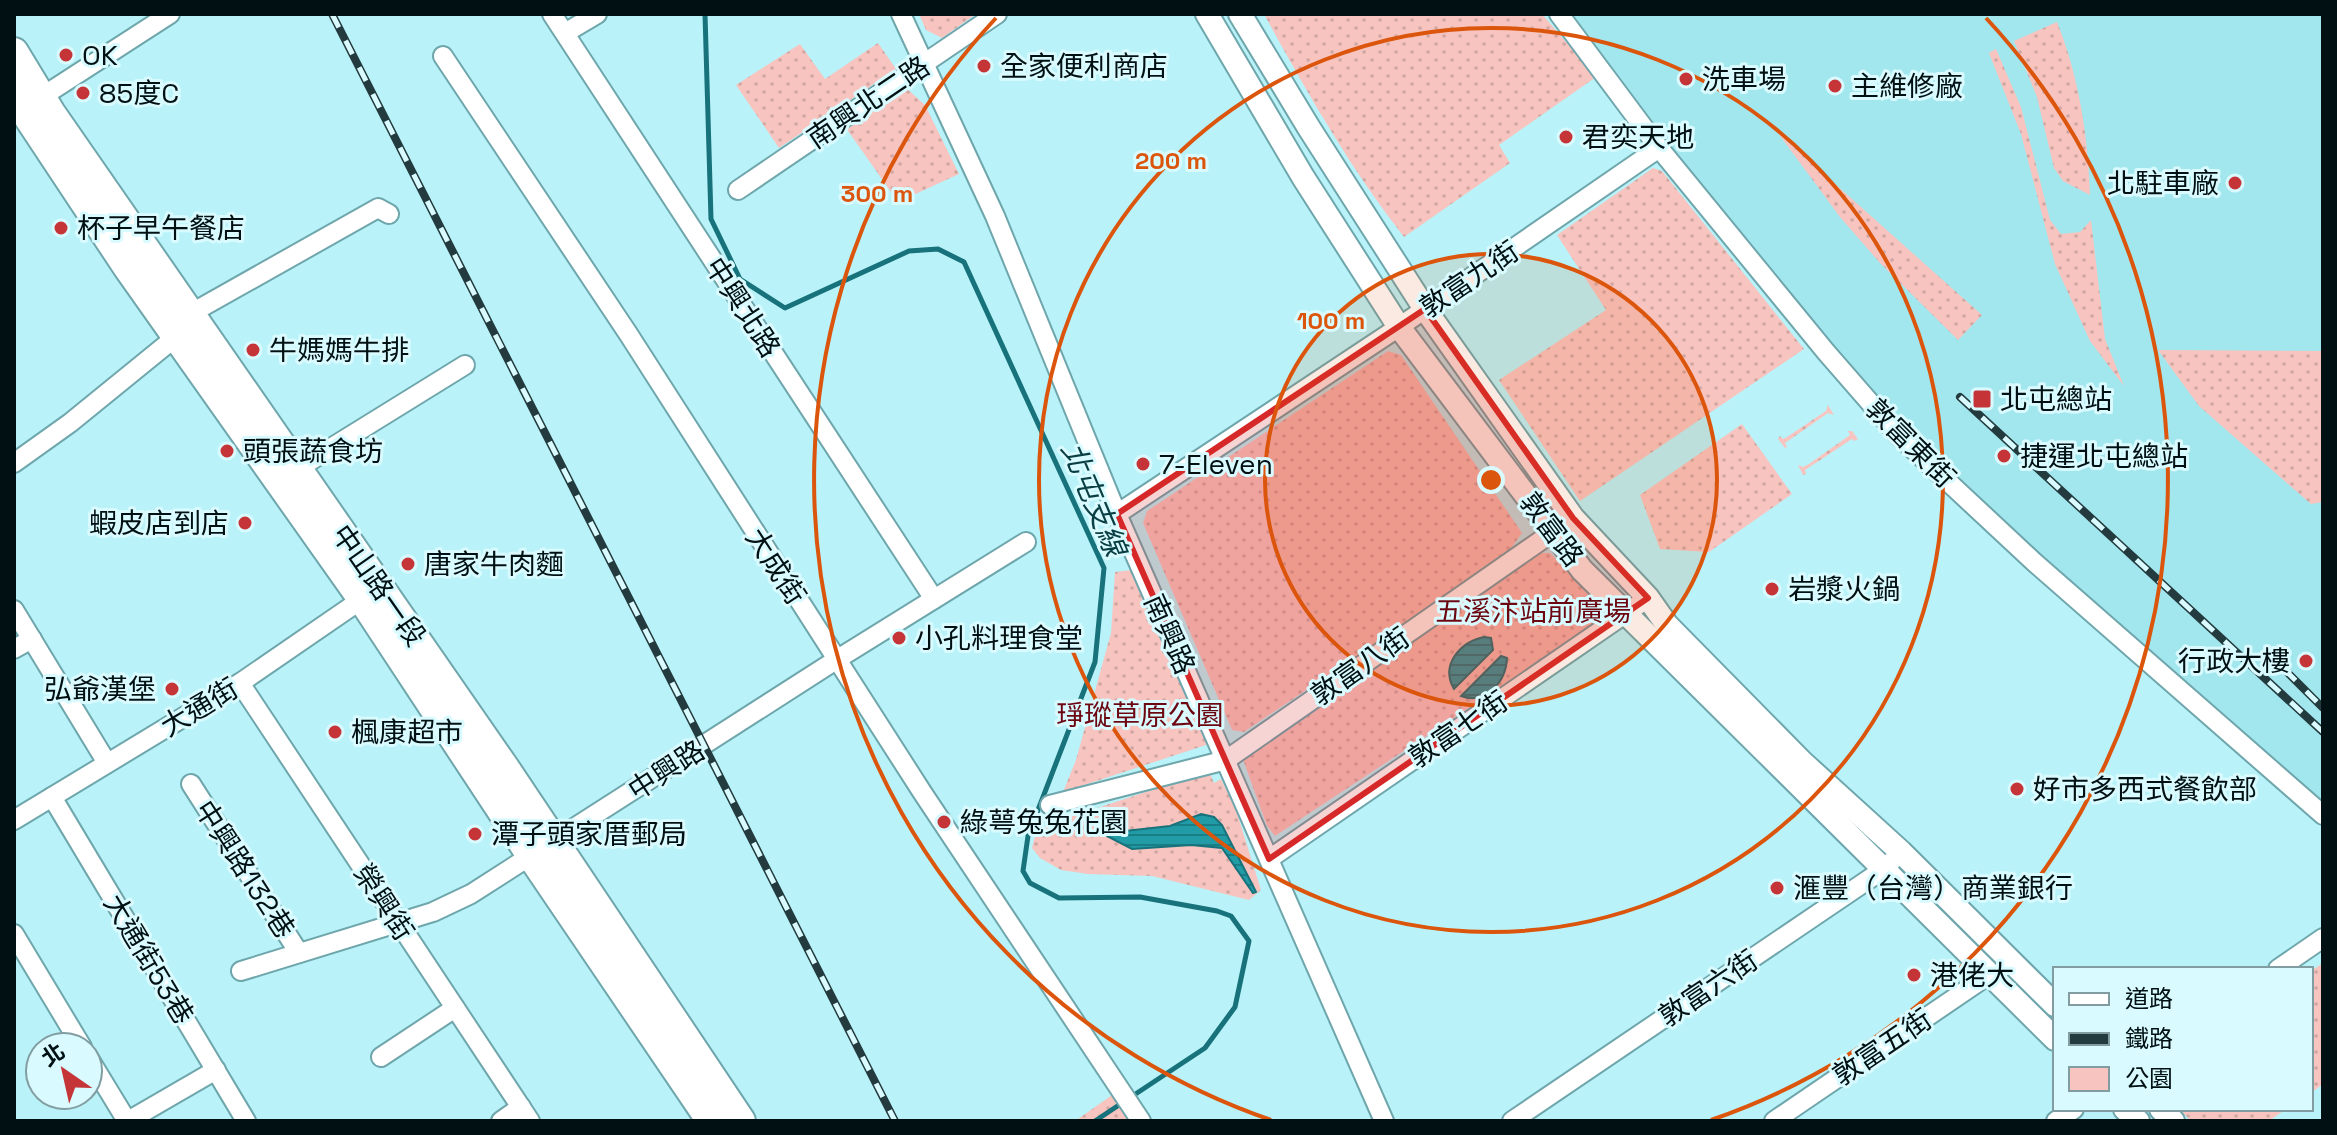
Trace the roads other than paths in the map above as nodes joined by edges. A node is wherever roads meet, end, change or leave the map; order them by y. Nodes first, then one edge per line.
1 (170, 14) edge
2 (552, 14) edge
3 (597, 14) edge
4 (901, 14) edge
5 (997, 14) edge
6 (1207, 14) edge
7 (1240, 14) edge
8 (1559, 14) edge
9 (565, 33) junction
10 (14, 52) edge
11 (443, 56) dead end
12 (923, 66) junction
13 (23, 105) edge
14 (1659, 148) junction
15 (738, 190) dead end
16 (389, 214) dead end
17 (1425, 309) junction
18 (183, 326) junction
19 (1399, 327) junction
20 (465, 365) dead end
21 (14, 463) edge
22 (297, 469) junction
23 (1117, 514) junction
24 (1573, 518) junction
25 (1553, 530) junction
26 (1026, 542) dead end
27 (371, 593) junction
28 (1648, 598) junction
29 (934, 599) junction
30 (14, 610) edge
31 (1625, 615) junction
32 (32, 639) junction
33 (14, 649) edge
34 (836, 660) junction
35 (240, 683) junction
36 (1226, 760) junction
37 (107, 763) junction
38 (191, 784) dead end
39 (52, 797) junction
40 (1050, 805) dead end
41 (2323, 815) edge
42 (14, 820) edge
43 (543, 850) junction
44 (1901, 852) junction
45 (1269, 859) junction
46 (1884, 869) junction
47 (398, 923) junction
48 (14, 934) edge
49 (2323, 938) edge
50 (299, 953) junction
51 (2281, 967) edge
52 (241, 971) dead end
53 (1990, 974) junction
54 (2053, 1003) edge
55 (455, 1008) junction
56 (72, 1031) edge
57 (2053, 1037) edge
58 (381, 1057) dead end
59 (216, 1070) junction
60 (104, 1083) edge
61 (526, 1114) edge
62 (1139, 1118) edge
63 (729, 1119) edge
64 (128, 1121) edge
65 (246, 1121) edge
66 (501, 1121) edge
67 (1384, 1121) edge
68 (1512, 1121) edge
69 (1774, 1121) edge

1 - 13 street
2 - 9 street, 中興北路
3 - 9 street
4 - 12 street, 南興路
5 - 12 street, 南興北二路
6 - 19 street, 敦富路
7 - 17 street, 敦富路
8 - 14 street, 敦富東街
9 - 29 street, 中興北路
10 - 13 main road, 中山路一段
11 - 34 street, 大成街
12 - 15 street, 南興北二路
12 - 23 street, 南興路
13 - 18 main road, 中山路一段
14 - 17 street, 敦富九街
14 - 41 street, 敦富東街
16 - 18 street
17 - 19 street, 敦富九街
17 - 24 street, 敦富路
18 - 21 street
18 - 22 main road, 中山路一段
18 - 27 main road, 中山路一段
19 - 23 street, 敦富九街
19 - 25 street, 敦富路
20 - 22 street
22 - 27 main road, 中山路一段
23 - 36 street, 南興路
24 - 25 street, 敦富八街
24 - 28 street, 敦富路
25 - 31 street, 敦富路
25 - 36 street, 敦富八街
26 - 29 street, 中興路
27 - 35 street, 大通街
27 - 43 main road, 中山路一段
28 - 31 street, 敦富七街
28 - 44 street, 敦富路
29 - 34 street, 中興路
30 - 32 street
31 - 45 street, 敦富七街
31 - 46 street, 敦富路
32 - 33 street
32 - 37 street
34 - 43 street, 中興路
34 - 62 street, 大成街
35 - 37 street, 大通街
35 - 47 street, 榮興街
36 - 40 street
36 - 45 street, 南興路
37 - 39 street, 大通街
38 - 50 street, 中興路132巷
39 - 42 street, 大通街
39 - 59 street, 大通街53巷
43 - 47 street, 中興路
43 - 63 main road, 中山路一段
44 - 46 street, 敦富六街
44 - 54 street, 敦富路
45 - 67 street, 南興路
46 - 53 street, 敦富路
46 - 68 street, 敦富六街
47 - 50 street, 中興路
47 - 55 street, 榮興街
48 - 56 street
49 - 51 street
50 - 52 street, 中興路
53 - 57 street, 敦富路
53 - 69 street, 敦富五街
55 - 58 street
55 - 61 street, 榮興街
59 - 64 street
59 - 65 street, 大通街53巷
60 - 64 street
61 - 66 street

